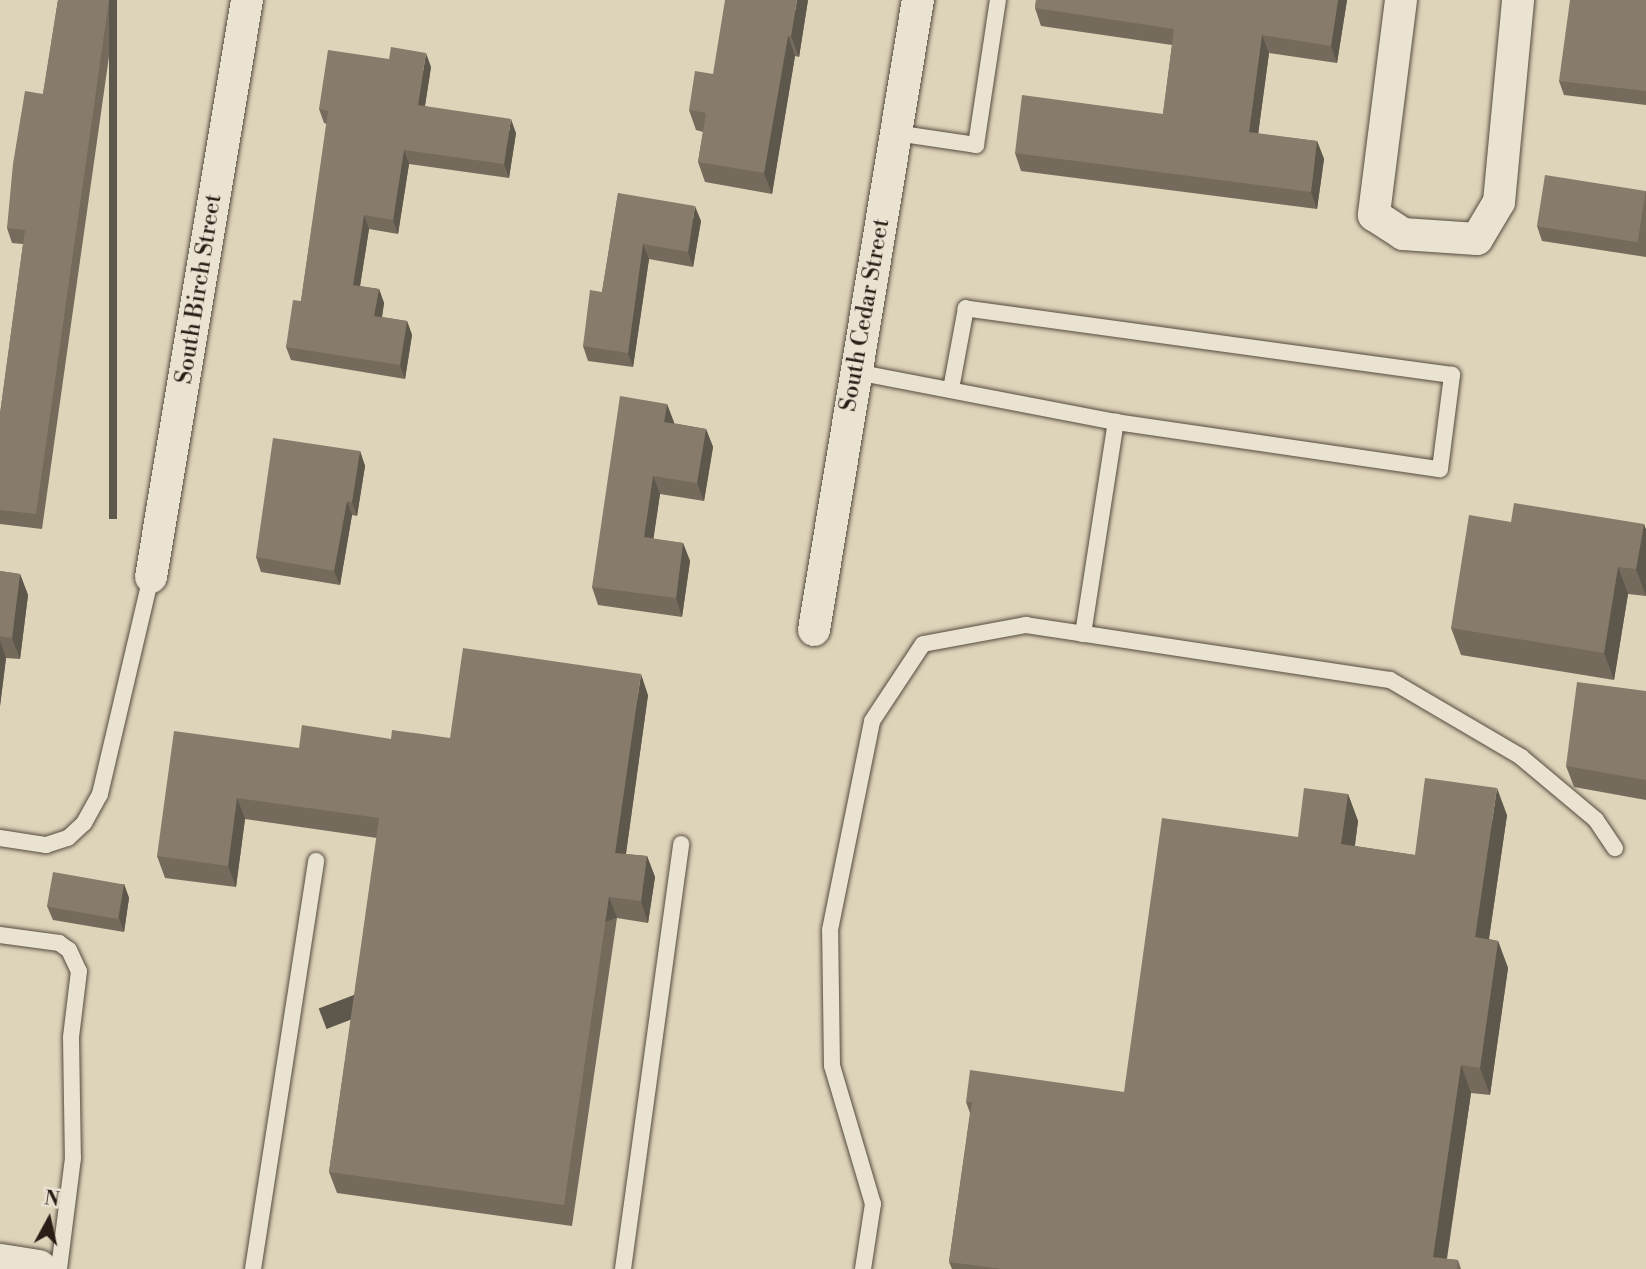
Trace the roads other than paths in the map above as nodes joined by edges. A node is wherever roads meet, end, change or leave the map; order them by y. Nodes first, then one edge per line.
1 (247, 0) edge
2 (918, 0) edge
3 (998, 0) edge
4 (1401, 0) edge
5 (1518, 0) edge
6 (896, 134) junction
7 (856, 372) junction
8 (951, 390) junction
9 (1116, 422) junction
10 (151, 577) joint
11 (814, 630) dead end
12 (1083, 634) junction
13 (0, 838) edge
14 (681, 844) dead end
15 (1615, 848) dead end
16 (316, 862) dead end
17 (0, 935) edge
18 (0, 1263) edge
19 (39, 1269) edge
20 (59, 1269) edge
21 (253, 1269) edge
22 (623, 1269) edge
23 (863, 1269) edge

1 - 10 street, South Birch Street
2 - 6 street, South Cedar Street
3 - 6 lane
4 - 5 street
6 - 7 street, South Cedar Street
7 - 8 lane
7 - 11 street, South Cedar Street
8 - 9 lane
8 - 9 lane
9 - 12 lane
10 - 13 lane
12 - 15 lane
12 - 23 lane
14 - 22 lane
16 - 21 lane
17 - 20 lane
18 - 19 street

